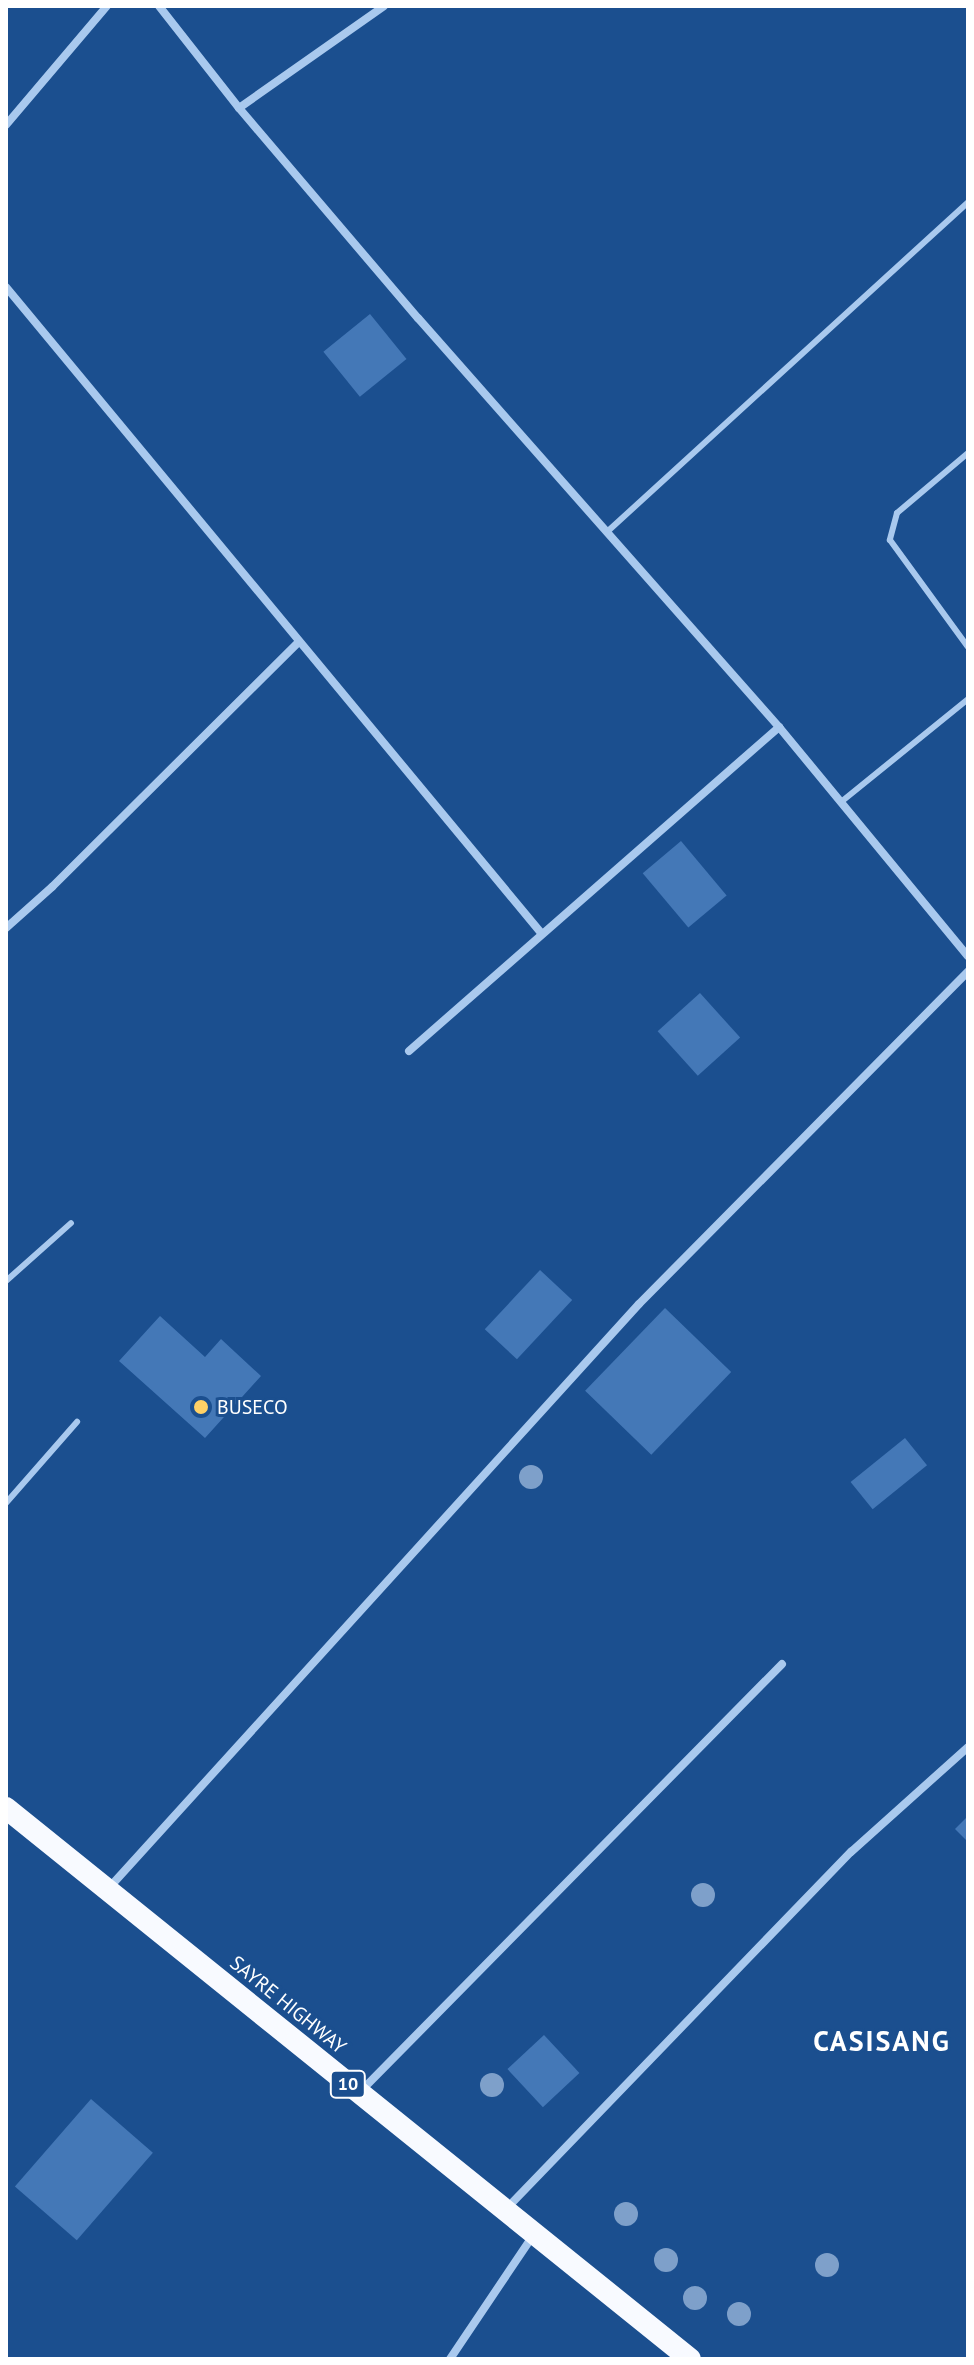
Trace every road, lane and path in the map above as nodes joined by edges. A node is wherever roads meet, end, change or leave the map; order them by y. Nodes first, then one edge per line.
1 (107, 6) edge
2 (159, 6) edge
3 (384, 6) edge
4 (239, 108) junction
5 (6, 125) edge
6 (968, 202) edge
7 (6, 287) edge
8 (968, 453) edge
9 (608, 531) junction
10 (298, 643) junction
11 (968, 647) edge
12 (968, 699) edge
13 (779, 727) junction
14 (841, 802) junction
15 (6, 928) edge
16 (542, 934) junction
17 (968, 956) edge
18 (968, 971) edge
19 (409, 1051) dead end
20 (71, 1223) dead end
21 (6, 1281) edge
22 (77, 1422) dead end
23 (6, 1503) edge
24 (782, 1664) dead end
25 (968, 1747) edge
26 (6, 1808) edge
27 (108, 1890) junction
28 (359, 2093) junction
29 (505, 2210) junction
30 (534, 2233) junction
31 (450, 2359) edge
32 (690, 2359) edge

1 - 5 street
2 - 4 street
3 - 4 street
4 - 9 street
6 - 9 lane
7 - 10 street
8 - 11 lane
9 - 13 street
10 - 15 street
10 - 16 street
12 - 14 lane
13 - 14 street
13 - 16 street
14 - 17 street
16 - 19 street
18 - 27 street
20 - 21 lane
22 - 23 lane
24 - 28 street
25 - 29 street
26 - 27 highway, SAYRE HIGHWAY / 10
27 - 28 highway, SAYRE HIGHWAY / 10
28 - 29 highway, SAYRE HIGHWAY / 10
29 - 30 highway, SAYRE HIGHWAY / 10
30 - 31 street
30 - 32 highway, SAYRE HIGHWAY / 10

